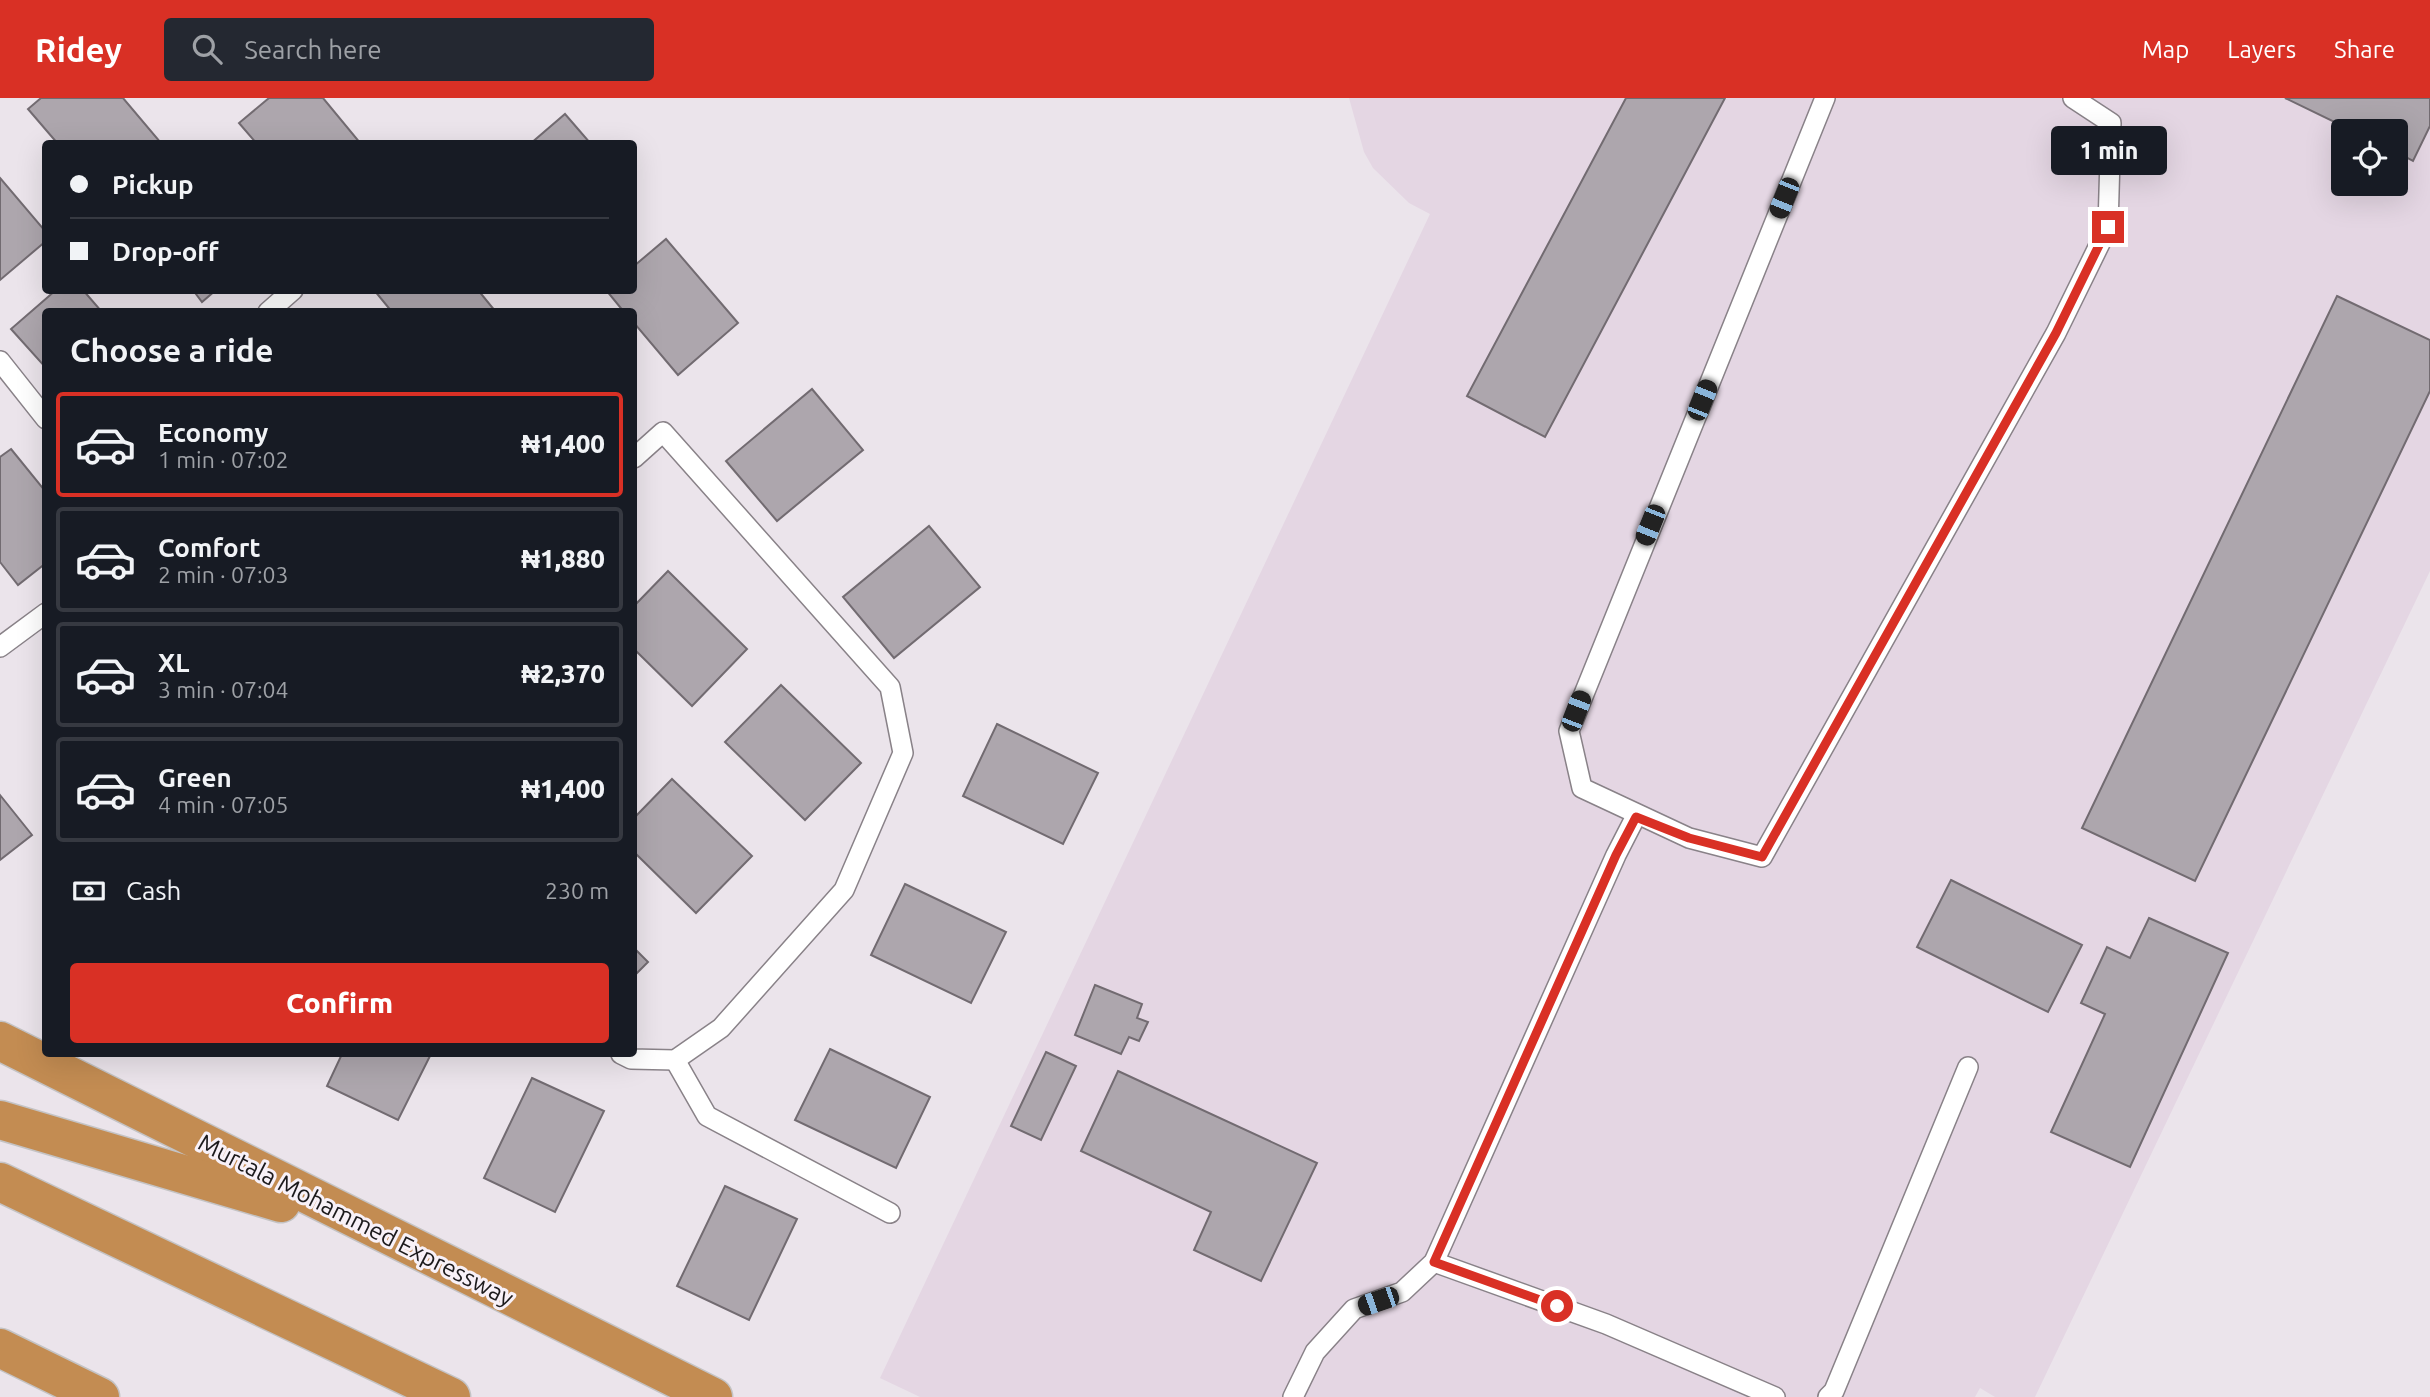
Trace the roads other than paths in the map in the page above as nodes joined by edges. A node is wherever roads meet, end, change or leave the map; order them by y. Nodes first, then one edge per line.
1 (1825, 98) edge
2 (2073, 98) edge
3 (288, 294) edge
4 (273, 308) edge
5 (0, 361) edge
6 (42, 414) edge
7 (637, 455) edge
8 (42, 616) edge
9 (0, 647) edge
10 (1636, 817) junction
11 (0, 1041) edge
12 (627, 1057) edge
13 (675, 1060) junction
14 (1968, 1067) dead end
15 (0, 1120) edge
16 (0, 1182) edge
17 (890, 1213) dead end
18 (374, 1230) junction
19 (1434, 1262) junction
20 (0, 1348) edge
21 (100, 1397) edge
22 (451, 1397) edge
23 (713, 1397) edge
24 (1293, 1397) edge
25 (1775, 1397) edge
26 (1828, 1397) edge

1 - 10 lane
2 - 10 lane
3 - 4 lane
5 - 6 lane
7 - 13 lane
8 - 9 lane
10 - 19 lane
11 - 18 highway, Murtala Mohammed Expressway
12 - 13 lane
13 - 17 lane
14 - 26 lane
15 - 18 highway
16 - 22 highway
18 - 23 highway, Murtala Mohammed Expressway
19 - 24 lane
19 - 25 lane
20 - 21 highway

